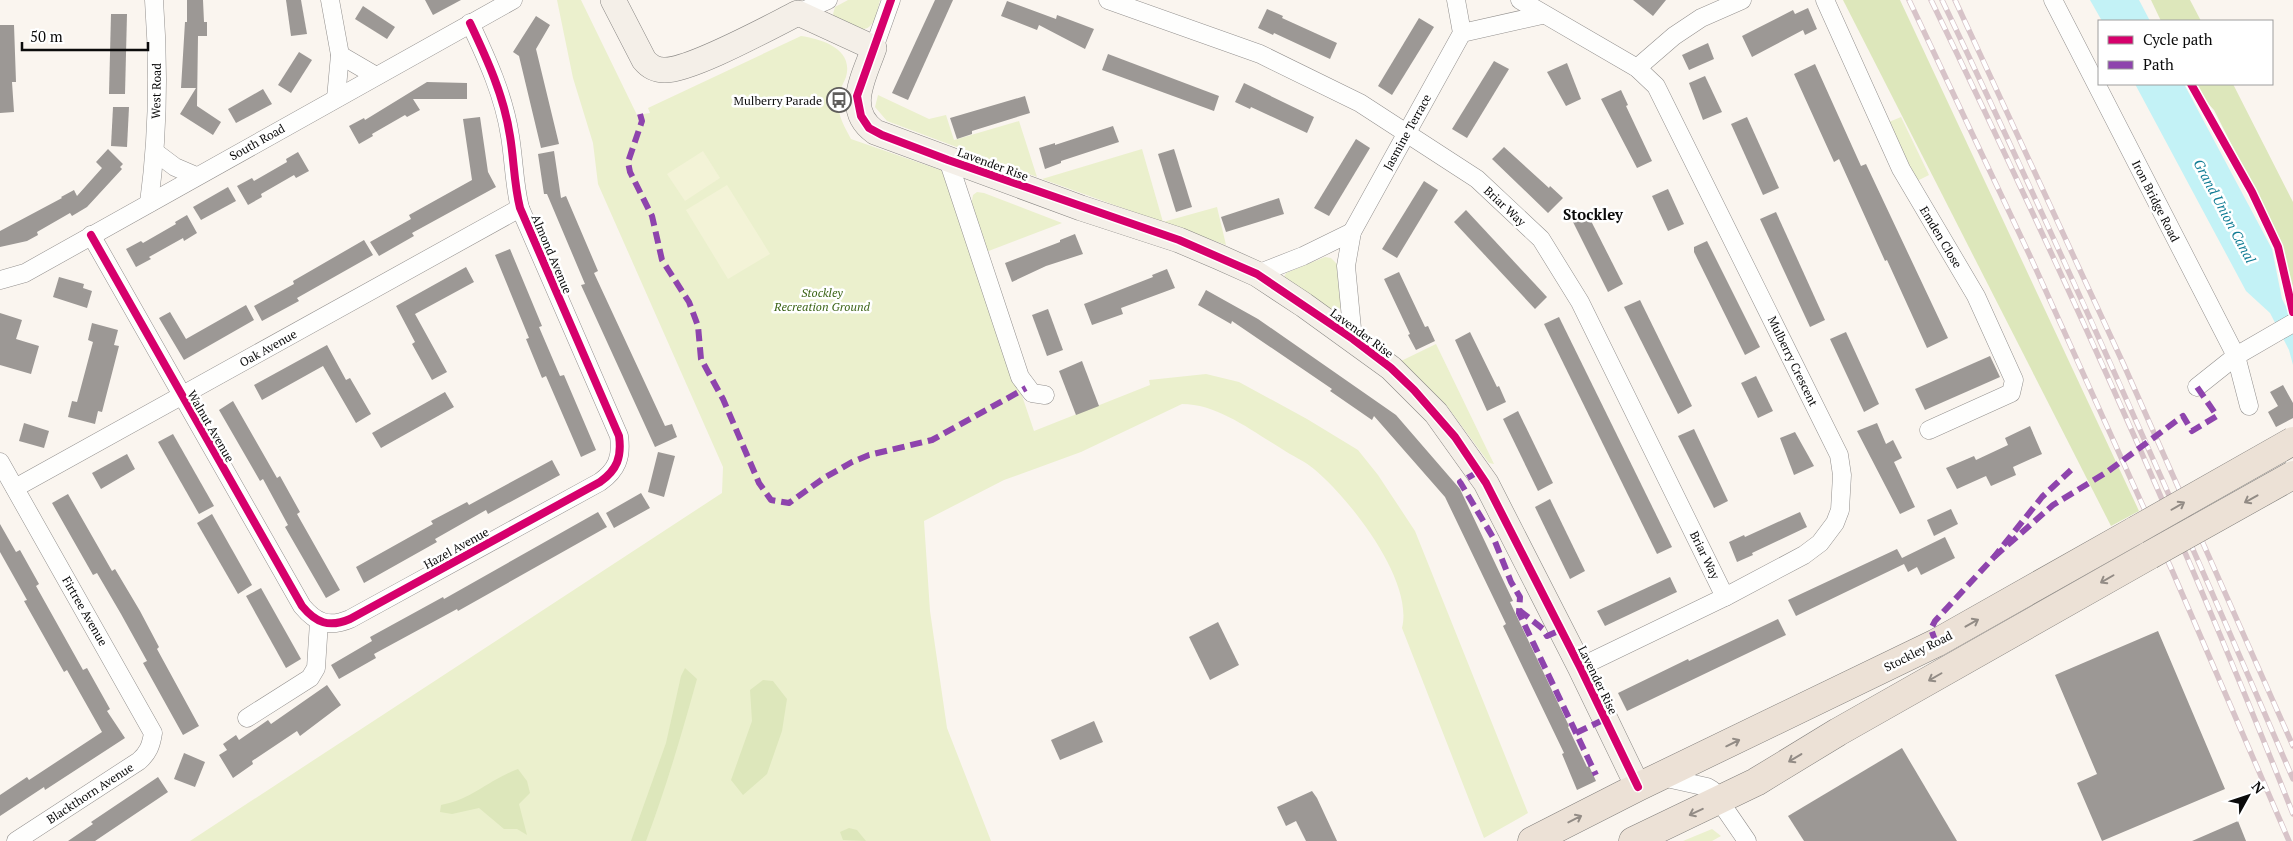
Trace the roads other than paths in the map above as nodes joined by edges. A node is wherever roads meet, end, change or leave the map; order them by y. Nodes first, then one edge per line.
1 (154, 0) edge
2 (330, 0) edge
3 (513, 0) edge
4 (613, 0) edge
5 (828, 0) edge
6 (891, 0) edge
7 (1108, 0) edge
8 (1456, 0) edge
9 (1520, 0) edge
10 (1742, 0) edge
11 (1825, 0) edge
12 (2053, 0) edge
13 (798, 13) junction
14 (1542, 15) junction
15 (470, 23) junction
16 (1462, 33) junction
17 (874, 48) junction
18 (340, 55) junction
19 (1638, 68) junction
20 (376, 76) junction
21 (336, 98) junction
22 (1407, 133) junction
23 (155, 152) junction
24 (948, 160) junction
25 (196, 176) junction
26 (149, 203) junction
27 (520, 208) junction
28 (1352, 232) junction
29 (91, 235) junction
30 (1257, 274) junction
31 (0, 280) edge
32 (2293, 323) edge
33 (1353, 339) junction
34 (2236, 356) junction
35 (2197, 387) dead end
36 (1045, 395) dead end
37 (181, 396) junction
38 (2249, 406) dead end
39 (1930, 430) dead end
40 (2293, 441) edge
41 (0, 462) edge
42 (2293, 475) edge
43 (600, 482) joint
44 (15, 488) junction
45 (1725, 597) junction
46 (319, 622) junction
47 (1580, 667) junction
48 (247, 718) dead end
49 (139, 761) joint
50 (1662, 777) junction
51 (1638, 787) junction
52 (1721, 800) junction
53 (16, 841) edge
54 (1532, 841) edge
55 (1633, 841) edge
56 (1747, 841) edge

1 - 23 street, West Road
2 - 18 street
3 - 15 street, South Road
4 - 13 street
5 - 13 street
6 - 17 street
7 - 22 street, Briar Way
8 - 16 street
9 - 14 street, Mulberry Crescent
10 - 19 street
11 - 39 street, Emden Close
12 - 34 street, Iron Bridge Road
13 - 17 street
14 - 16 street
14 - 19 street, Mulberry Crescent
15 - 20 street, South Road
15 - 27 street, Almond Avenue
16 - 22 street, Jasmine Terrace
17 - 24 street, Lavender Rise
18 - 20 street
18 - 21 street
19 - 45 street, Mulberry Crescent
20 - 21 street, South Road
21 - 25 street, South Road
22 - 28 street, Jasmine Terrace
22 - 45 street, Briar Way
23 - 25 street
23 - 26 street, West Road
24 - 30 street, Lavender Rise
24 - 36 street, Lavender Rise
25 - 26 street, South Road
26 - 29 street, South Road
27 - 37 street, Oak Avenue
27 - 43 street, Almond Avenue
28 - 30 street
28 - 33 street, Jasmine Terrace
29 - 31 street, South Road
29 - 37 street, Walnut Avenue
30 - 33 street, Lavender Rise
32 - 34 street
33 - 47 street, Lavender Rise
34 - 35 street
34 - 38 street, Iron Bridge Road
37 - 44 street, Oak Avenue
37 - 46 street, Walnut Avenue
50 -> 40 main road, Stockley Road, bridge
41 - 44 street, Firtree Avenue
42 -> 52 main road, bridge
43 - 46 street, Hazel Avenue
44 - 49 street, Firtree Avenue
45 - 47 street, Mulberry Crescent
46 - 48 street
47 - 51 street, Lavender Rise
49 - 53 street, Blackthorn Avenue
50 - 51 main road, Stockley Road
50 - 52 street
54 -> 51 main road, Stockley Road
52 -> 55 main road
52 - 56 street

